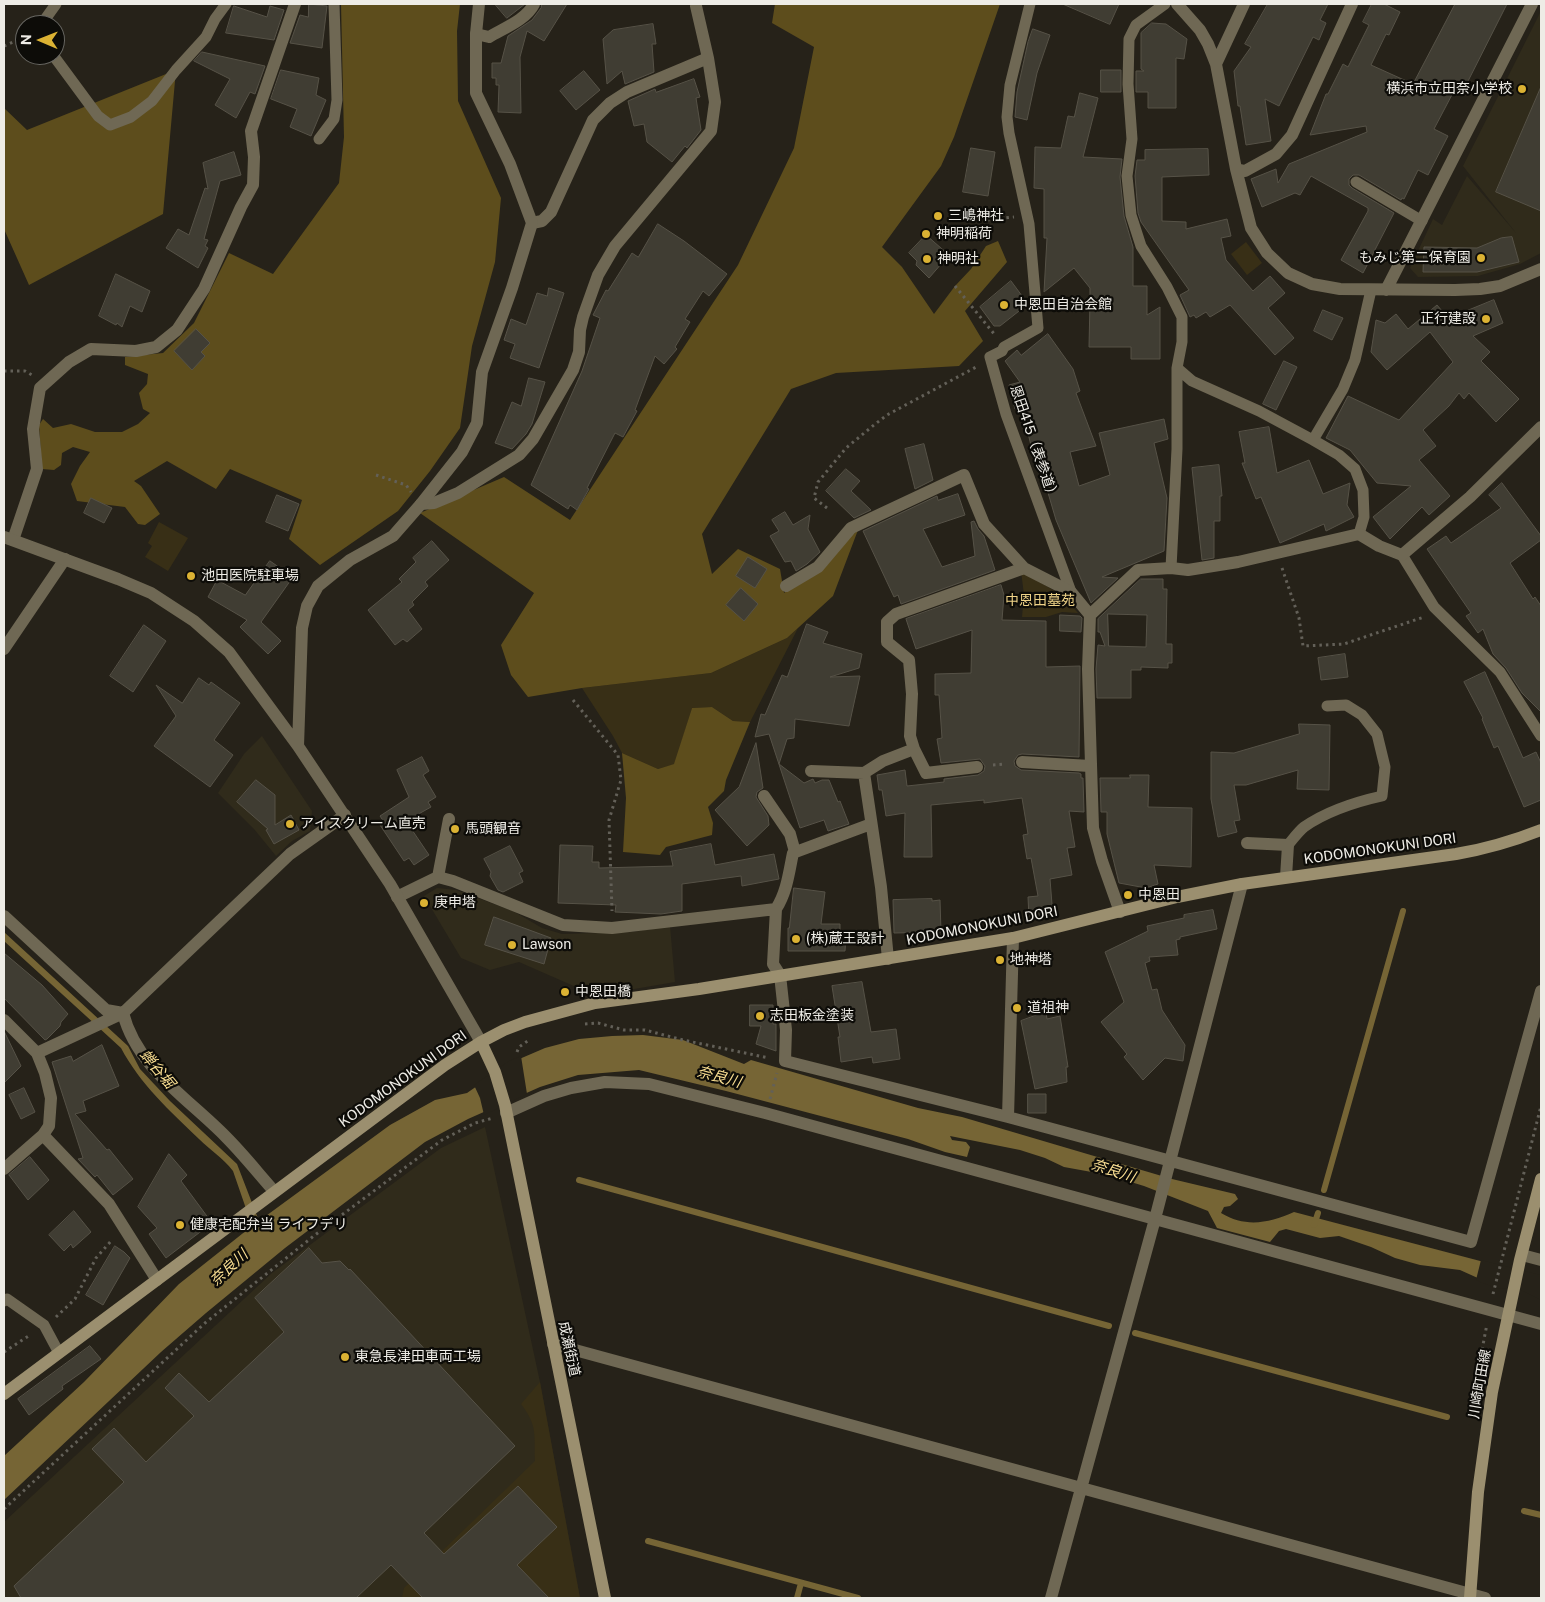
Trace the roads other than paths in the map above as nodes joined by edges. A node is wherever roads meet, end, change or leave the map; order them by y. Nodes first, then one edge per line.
1 (56, 4) edge
2 (226, 4) edge
3 (295, 4) edge
4 (334, 4) edge
5 (479, 4) edge
6 (534, 4) edge
7 (1030, 4) edge
8 (1165, 4) edge
9 (1177, 4) edge
10 (1244, 4) edge
11 (1352, 4) edge
12 (1532, 4) edge
13 (696, 5) edge
14 (48, 15) edge
15 (476, 34) junction
16 (708, 58) junction
17 (1216, 64) junction
18 (60, 65) edge
19 (319, 139) dead end
20 (1240, 170) junction
21 (1356, 182) dead end
22 (1422, 221) junction
23 (532, 223) junction
24 (1541, 269) edge
25 (1371, 290) junction
26 (1386, 290) junction
27 (1177, 368) junction
28 (1541, 427) edge
29 (1313, 440) junction
30 (421, 504) junction
31 (1359, 534) junction
32 (8, 538) edge
33 (1402, 555) junction
34 (65, 559) junction
35 (1024, 568) junction
36 (1171, 568) junction
37 (786, 586) dead end
38 (1071, 592) junction
39 (1090, 615) junction
40 (4, 649) edge
41 (1327, 706) dead end
42 (1541, 736) edge
43 (298, 746) junction
44 (914, 749) junction
45 (1022, 762) road end
46 (1090, 766) junction
47 (977, 767) road end
48 (811, 771) dead end
49 (864, 774) junction
50 (764, 796) dead end
51 (345, 815) junction
52 (449, 819) dead end
53 (871, 824) junction
54 (1541, 830) edge
55 (1247, 843) dead end
56 (1288, 845) junction
57 (796, 852) junction
58 (438, 877) junction
59 (1286, 877) junction
60 (1242, 884) junction
61 (397, 897) junction
62 (776, 909) junction
63 (1120, 912) junction
64 (4, 916) edge
65 (1013, 938) junction
66 (888, 958) junction
67 (780, 975) junction
68 (1541, 994) edge
69 (123, 1013) junction
70 (4, 1020) edge
71 (481, 1042) junction
72 (37, 1053) junction
73 (506, 1109) junction
74 (1008, 1117) junction
75 (43, 1135) junction
76 (1169, 1165) junction
77 (4, 1169) edge
78 (1541, 1179) edge
79 (274, 1191) junction
80 (1156, 1215) junction
81 (1521, 1257) junction
82 (1541, 1260) edge
83 (157, 1280) junction
84 (4, 1302) edge
85 (1509, 1313) junction
86 (1541, 1324) edge
87 (553, 1344) junction
88 (59, 1353) junction
89 (4, 1394) edge
90 (1082, 1488) junction
91 (1470, 1596) edge
92 (605, 1598) edge
93 (1051, 1598) edge
94 (1485, 1598) edge

1 - 14 lane
2 - 18 lane
3 - 32 street
4 - 19 lane
5 - 15 street
6 - 15 street
7 - 38 lane, 恩田415（表参道）
8 - 27 lane
9 - 17 street
10 - 17 street
11 - 20 street
12 - 22 street
13 - 16 street
15 - 23 street
16 - 23 street
16 - 30 street
17 - 20 street
20 - 25 street
21 - 22 lane
22 - 26 street
23 - 30 street
24 - 26 street
25 - 26 street
25 - 29 lane
27 - 29 lane
27 - 36 lane
28 - 33 street
29 - 31 lane
30 - 43 street
31 - 33 street
31 - 36 street
32 - 34 street
33 - 42 lane
34 - 40 street
34 - 43 street
35 - 37 street
35 - 38 street
35 - 44 street
36 - 39 street
38 - 39 street
39 - 46 street
41 - 56 lane
43 - 51 street
44 - 47 street
44 - 49 street
45 - 46 street
46 - 63 street
48 - 49 street
49 - 53 street
50 - 57 street
51 - 61 street
51 - 69 street
52 - 58 street
53 - 57 street
53 - 66 street
54 - 59 main road, KODOMONOKUNI DORI
55 - 56 street
56 - 59 street
57 - 62 street
58 - 61 street
58 - 62 street
59 - 60 main road, KODOMONOKUNI DORI
60 - 63 main road, KODOMONOKUNI DORI
60 - 76 street
61 - 71 street
62 - 67 street
63 - 65 main road, KODOMONOKUNI DORI
64 - 69 street
65 - 66 main road, KODOMONOKUNI DORI
65 - 74 street
66 - 67 main road, KODOMONOKUNI DORI
67 - 71 main road, KODOMONOKUNI DORI
67 - 74 street
68 - 76 street
69 - 72 street
69 - 79 street
70 - 72 street
71 - 73 main road
71 - 79 main road, KODOMONOKUNI DORI
72 - 75 street
73 - 80 street
73 - 87 main road, 成瀬街道
74 - 76 street
75 - 77 street
75 - 83 street
76 - 80 street
78 - 81 main road, 川崎町田線
79 - 83 main road, KODOMONOKUNI DORI
80 - 85 street
80 - 90 street
81 - 82 street
81 - 85 main road, 川崎町田線
83 - 88 main road, KODOMONOKUNI DORI
84 - 88 lane
85 - 86 street
85 - 91 main road, 川崎町田線
87 - 90 street
87 - 92 main road, 成瀬街道
88 - 89 main road, KODOMONOKUNI DORI
90 - 91 street
90 - 93 street
91 - 94 street

